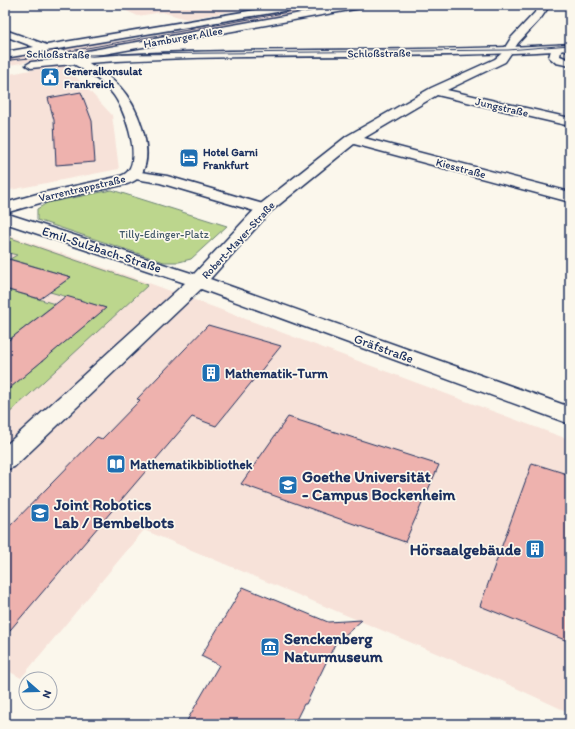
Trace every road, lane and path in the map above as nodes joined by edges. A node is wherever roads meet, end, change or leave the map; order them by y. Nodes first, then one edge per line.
1 (300, 5) edge
2 (361, 5) edge
3 (546, 5) edge
4 (5, 33) edge
5 (170, 39) junction
6 (570, 47) edge
7 (47, 48) junction
8 (559, 48) junction
9 (507, 51) junction
10 (7, 54) edge
11 (74, 56) junction
12 (188, 56) junction
13 (570, 63) edge
14 (26, 66) dead end
15 (435, 91) junction
16 (570, 122) edge
17 (352, 139) junction
18 (134, 175) junction
19 (570, 197) edge
20 (5, 208) edge
21 (264, 209) junction
22 (5, 218) edge
23 (198, 281) junction
24 (570, 416) edge
25 (5, 461) edge

1 - 7 street, Hamburger Allee
2 - 5 street, Hamburger Allee
3 - 9 street, Robert-Mayer-Straße
4 - 7 street, Varrentrappstraße
5 - 11 street, Hamburger Allee
5 - 12 street, Schloßstraße
6 - 8 street, Schloßstraße
7 - 10 street, Hamburger Allee
7 - 11 street, Varrentrappstraße
8 - 9 street, Schloßstraße
8 - 13 street
9 - 12 street, Schloßstraße
9 - 15 street, Robert-Mayer-Straße
10 - 11 street, Schloßstraße
11 - 12 street, Schloßstraße
11 - 14 street, Schloßstraße
11 - 18 street, Varrentrappstraße
15 - 16 street, Jungstraße
15 - 17 street, Robert-Mayer-Straße
17 - 19 street, Kiesstraße
17 - 21 street, Robert-Mayer-Straße
18 - 20 street, Varrentrappstraße
18 - 21 street
21 - 23 street, Robert-Mayer-Straße
22 - 23 street, Emil-Sulzbach-Straße
23 - 24 street, Gräfstraße
23 - 25 street, Robert-Mayer-Straße

